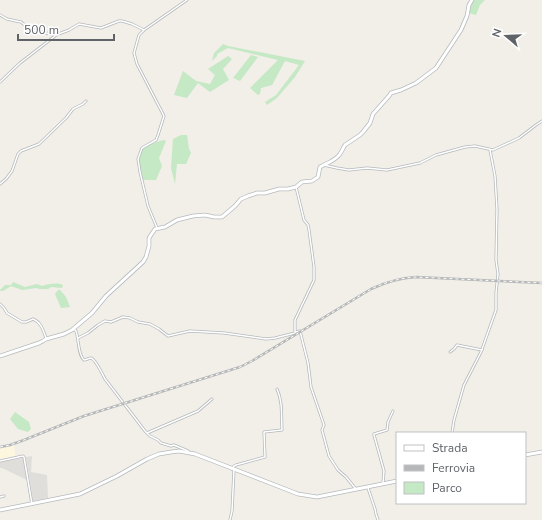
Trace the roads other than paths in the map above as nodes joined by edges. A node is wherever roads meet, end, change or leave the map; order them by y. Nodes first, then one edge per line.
1 (186, 0) edge
2 (472, 0) edge
3 (0, 15) edge
4 (144, 30) junction
5 (56, 35) junction
6 (0, 82) edge
7 (86, 101) dead end
8 (542, 122) edge
9 (490, 150) junction
10 (324, 165) junction
11 (0, 184) edge
12 (296, 187) junction
13 (157, 228) junction
14 (0, 304) edge
15 (73, 329) junction
16 (296, 332) junction
17 (78, 338) junction
18 (46, 339) junction
19 (482, 350) junction
20 (450, 352) dead end
21 (0, 356) edge
22 (277, 389) dead end
23 (212, 399) dead end
24 (393, 411) dead end
25 (452, 432) edge
26 (147, 433) junction
27 (189, 452) junction
28 (542, 452) edge
29 (526, 455) edge
30 (0, 461) edge
31 (233, 469) junction
32 (396, 481) edge
33 (382, 485) junction
34 (368, 488) junction
35 (356, 490) junction
36 (4, 496) dead end
37 (0, 497) edge
38 (32, 504) junction
39 (0, 510) edge
40 (230, 520) edge
41 (378, 520) edge

1 - 4 street
2 - 10 street
3 - 5 street
4 - 5 street
4 - 13 street
5 - 6 street
7 - 11 street
8 - 9 street
9 - 10 street
9 - 19 street
10 - 12 street
12 - 13 street
12 - 16 street
13 - 15 street
14 - 18 street
15 - 17 street
15 - 18 street
16 - 17 street
16 - 35 street
17 - 26 street
18 - 21 street
19 - 20 street
19 - 25 street
22 - 31 street
23 - 26 street
24 - 33 street
26 - 27 street
27 - 31 street
27 - 38 street
28 - 29 street
30 - 38 street
31 - 35 street
31 - 40 street
32 - 33 street
33 - 34 street
34 - 35 street
34 - 41 street
36 - 37 street
38 - 39 street

